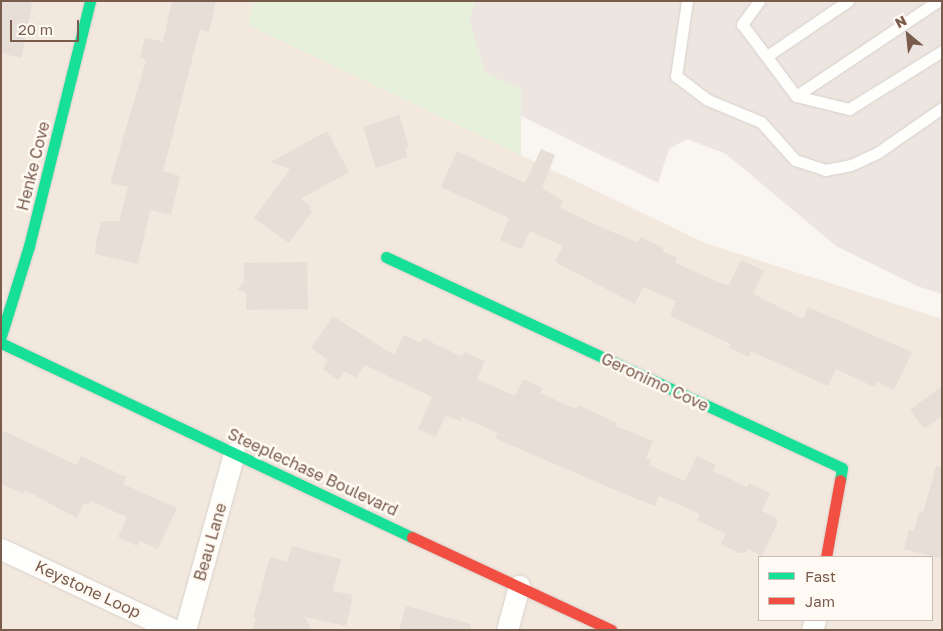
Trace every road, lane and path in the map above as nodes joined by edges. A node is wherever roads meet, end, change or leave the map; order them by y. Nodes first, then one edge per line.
1 (90, 1) edge
2 (687, 1) edge
3 (759, 1) edge
4 (848, 1) edge
5 (938, 1) edge
6 (942, 51) edge
7 (767, 56) junction
8 (796, 96) junction
9 (942, 108) edge
10 (386, 257) dead end
11 (1, 336) edge
12 (1, 343) edge
13 (234, 453) junction
14 (1, 549) edge
15 (826, 556) edge
16 (520, 586) junction
17 (174, 630) edge
18 (185, 630) edge
19 (507, 630) edge
20 (611, 630) edge

1 - 11 street, Henke Cove
2 - 9 lane
3 - 7 lane
4 - 7 lane
5 - 8 lane
6 - 8 lane
7 - 8 lane
10 - 15 street, Geronimo Cove
12 - 13 street, Steeplechase Boulevard
13 - 16 street, Steeplechase Boulevard
13 - 18 street, Beau Lane
14 - 17 street, Keystone Loop
16 - 19 street
16 - 20 street, Steeplechase Boulevard

